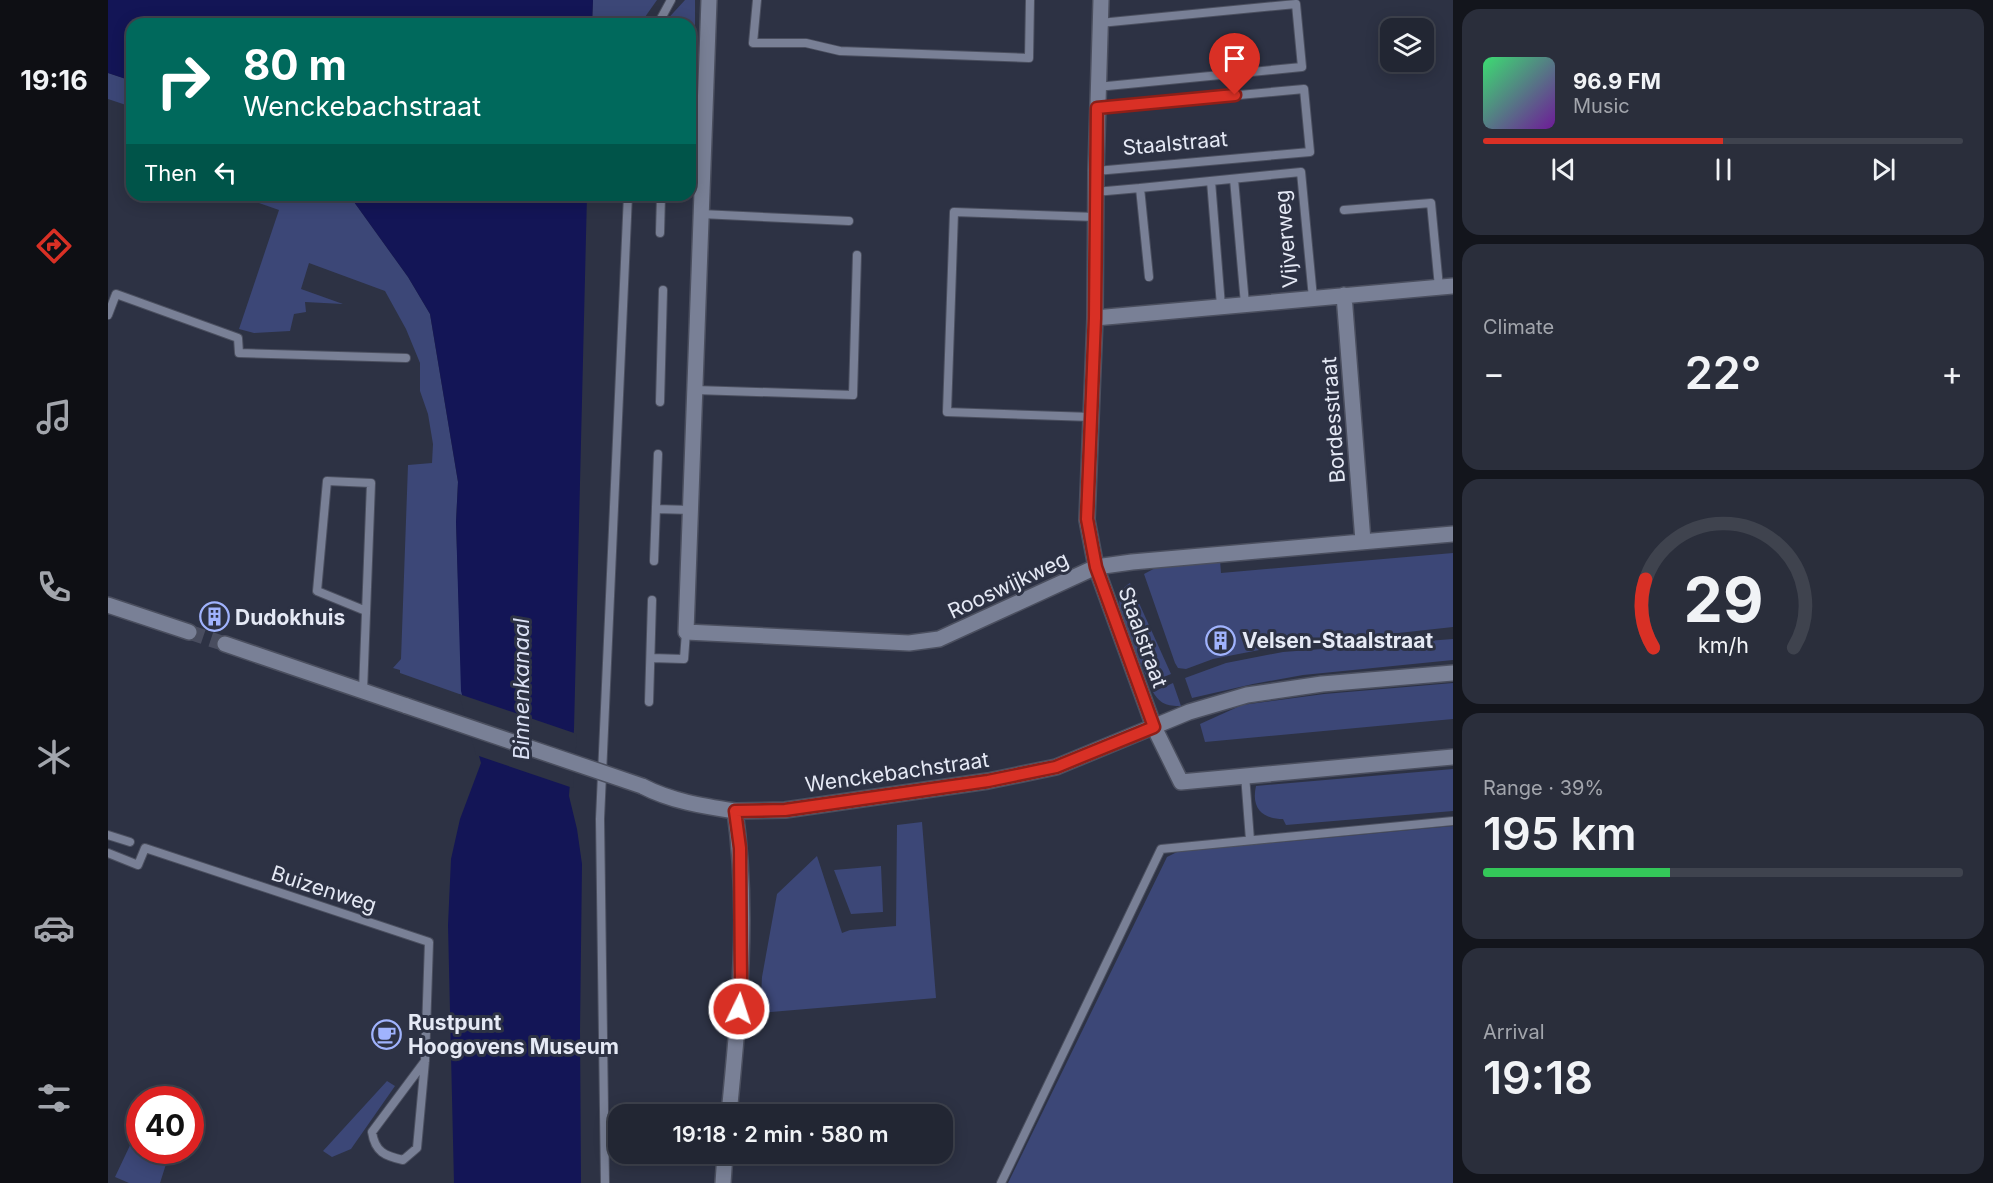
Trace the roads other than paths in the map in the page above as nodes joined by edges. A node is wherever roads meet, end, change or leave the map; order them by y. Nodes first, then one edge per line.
1 (671, 0) edge
2 (709, 0) edge
3 (757, 0) edge
4 (1030, 0) edge
5 (1101, 0) edge
6 (661, 18) edge
7 (1100, 23) junction
8 (1098, 87) junction
9 (1097, 108) junction
10 (1096, 171) junction
11 (1233, 179) junction
12 (1211, 181) junction
13 (1140, 188) junction
14 (1095, 192) junction
15 (628, 201) edge
16 (661, 201) edge
17 (1344, 210) dead end
18 (701, 213) junction
19 (1095, 217) junction
20 (849, 220) dead end
21 (660, 233) dead end
22 (857, 255) dead end
23 (1149, 277) dead end
24 (1446, 286) edge
25 (663, 290) dead end
26 (1344, 295) junction
27 (1313, 298) junction
28 (1245, 304) junction
29 (1221, 306) junction
30 (108, 315) edge
31 (1095, 318) junction
32 (406, 358) dead end
33 (695, 390) junction
34 (660, 402) dead end
35 (1091, 417) junction
36 (658, 454) dead end
37 (656, 509) junction
38 (691, 510) junction
39 (1453, 534) edge
40 (1363, 542) junction
41 (654, 561) dead end
42 (1096, 567) junction
43 (652, 600) dead end
44 (108, 605) edge
45 (366, 611) junction
46 (189, 632) tunnel mouth
47 (686, 632) junction
48 (225, 644) tunnel mouth
49 (651, 658) junction
50 (1453, 673) edge
51 (363, 691) junction
52 (649, 702) dead end
53 (1154, 727) junction
54 (1453, 757) edge
55 (1245, 775) junction
56 (735, 811) junction
57 (1453, 821) edge
58 (108, 835) edge
59 (1250, 840) junction
60 (129, 842) dead end
61 (108, 853) edge
62 (425, 1061) junction
63 (730, 1104) edge
64 (724, 1164) edge
65 (605, 1183) edge
66 (723, 1183) edge
67 (1001, 1183) edge

1 - 6 lane
2 - 18 street
3 - 4 lane
5 - 7 street, Staalstraat
7 - 8 street, Staalstraat
7 - 8 lane
8 - 9 street, Staalstraat
9 - 10 street, Staalstraat
9 - 10 lane, Staalstraat
10 - 14 street, Staalstraat
11 - 12 lane, Vijverweg
11 - 27 lane, Vijverweg
11 - 28 lane
12 - 13 lane, Vijverweg
12 - 29 lane
13 - 14 lane, Staalstraat
13 - 23 lane, Staalstraat
14 - 19 street, Staalstraat
15 - 65 lane
16 - 21 lane
17 - 24 lane
18 - 20 lane
18 - 33 street
19 - 31 street, Staalstraat
19 - 35 lane
22 - 33 lane
24 - 26 street, Vijverweg
25 - 34 lane
26 - 27 street, Vijverweg
26 - 40 street, Bordesstraat
27 - 28 street, Vijverweg
28 - 29 street, Vijverweg
29 - 31 street, Vijverweg
30 - 32 lane
31 - 35 street, Staalstraat
33 - 38 street
35 - 42 street, Staalstraat
36 - 37 lane
37 - 38 lane
37 - 41 lane
38 - 47 street
39 - 40 street, Rooswijkweg
40 - 42 street, Rooswijkweg
42 - 47 street, Rooswijkweg
42 - 53 street, Staalstraat
43 - 49 lane
44 - 46 street
45 - 45 lane
45 - 51 lane
47 - 49 lane
48 - 51 street
49 - 52 lane
50 - 53 street, Wenckebachstraat
51 - 56 street, Wenckebachstraat, bridge
53 - 55 street
53 - 56 street, Wenckebachstraat
54 - 55 street
55 - 59 lane
56 - 63 street
57 - 59 lane
58 - 60 lane
59 - 67 lane
61 - 62 lane, Buizenweg
62 - 62 lane, Buizenweg
64 - 66 street

